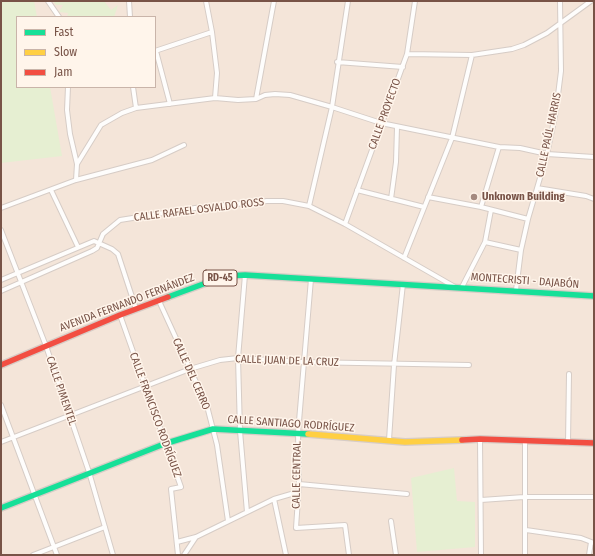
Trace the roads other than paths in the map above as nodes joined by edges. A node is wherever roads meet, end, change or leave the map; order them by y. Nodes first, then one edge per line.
1 (48, 1) edge
2 (130, 1) edge
3 (206, 1) edge
4 (274, 1) edge
5 (348, 1) edge
6 (415, 1) edge
7 (560, 1) edge
8 (591, 1) edge
9 (58, 16) edge
10 (130, 16) edge
11 (559, 24) junction
12 (212, 32) junction
13 (156, 51) edge
14 (407, 54) junction
15 (472, 55) junction
16 (337, 62) junction
17 (403, 67) junction
18 (68, 88) edge
19 (133, 88) edge
20 (215, 98) junction
21 (256, 99) junction
22 (170, 104) junction
23 (332, 106) junction
24 (136, 108) junction
25 (381, 123) junction
26 (397, 127) junction
27 (452, 138) junction
28 (184, 145) dead end
29 (499, 147) junction
30 (547, 154) junction
31 (594, 157) edge
32 (77, 164) junction
33 (76, 180) junction
34 (537, 188) junction
35 (52, 190) junction
36 (357, 190) junction
37 (428, 198) junction
38 (391, 199) junction
39 (594, 200) edge
40 (309, 206) junction
41 (481, 207) junction
42 (1, 208) edge
43 (424, 208) junction
44 (491, 210) junction
45 (528, 219) junction
46 (345, 224) junction
47 (1, 230) edge
48 (99, 242) junction
49 (485, 242) junction
50 (78, 247) junction
51 (521, 250) junction
52 (404, 258) junction
53 (18, 273) junction
54 (245, 275) junction
55 (311, 279) junction
56 (1, 280) edge
57 (22, 282) junction
58 (403, 284) junction
59 (455, 287) junction
60 (462, 287) junction
61 (516, 290) junction
62 (1, 291) edge
63 (594, 296) edge
64 (159, 301) junction
65 (136, 309) junction
66 (120, 315) junction
67 (46, 346) junction
68 (238, 358) junction
69 (303, 362) junction
70 (1, 365) edge
71 (394, 365) junction
72 (469, 365) dead end
73 (190, 369) junction
74 (569, 374) dead end
75 (146, 386) junction
76 (1, 405) edge
77 (69, 415) junction
78 (213, 429) junction
79 (240, 430) junction
80 (298, 433) junction
81 (13, 438) junction
82 (480, 439) junction
83 (389, 440) junction
84 (525, 441) junction
85 (1, 442) edge
86 (568, 443) junction
87 (594, 443) edge
88 (164, 444) junction
89 (89, 472) junction
90 (298, 484) junction
91 (298, 492) junction
92 (35, 494) junction
93 (406, 494) dead end
94 (524, 497) junction
95 (594, 497) edge
96 (274, 499) junction
97 (481, 500) junction
98 (1, 508) edge
99 (247, 512) junction
100 (228, 521) junction
101 (391, 521) dead end
102 (105, 527) junction
103 (526, 530) junction
104 (196, 537) junction
105 (177, 542) junction
106 (593, 543) edge
107 (54, 547) junction
108 (178, 548) junction
109 (185, 553) edge
110 (33, 555) edge
111 (56, 555) edge
112 (113, 555) edge
113 (178, 555) edge
114 (286, 555) edge
115 (349, 555) edge
116 (396, 555) edge
117 (481, 555) edge
118 (526, 555) edge
119 (589, 555) edge

1 - 9 street
2 - 10 street
3 - 12 street
4 - 21 street
5 - 16 street
6 - 14 street, CALLE PROYECTO
7 - 11 street, CALLE PAÚL HARRIS
8 - 11 street
11 - 15 street
11 - 30 street, CALLE PAÚL HARRIS
12 - 13 street
12 - 20 street
13 - 22 street
14 - 15 street
14 - 17 street, CALLE PROYECTO
15 - 27 street
16 - 17 street
16 - 23 street
17 - 25 street, CALLE PROYECTO
18 - 32 street
19 - 24 street
20 - 21 street
20 - 22 street
21 - 23 street
22 - 24 street
23 - 25 street
23 - 40 street
24 - 32 street
25 - 26 street
25 - 36 street, CALLE PROYECTO
26 - 27 street
26 - 38 street
27 - 29 street
27 - 37 street
28 - 33 street
29 - 30 street
29 - 41 street
30 - 31 street
30 - 34 street, CALLE PAÚL HARRIS
32 - 33 street
33 - 35 street
34 - 39 street
34 - 45 street, CALLE PAÚL HARRIS
35 - 42 street
35 - 50 street
36 - 38 street
36 - 46 street, CALLE PROYECTO
37 - 41 street
37 - 43 street
38 - 43 street
40 - 46 street, CALLE RAFAEL OSVALDO ROSS
40 - 48 street, CALLE RAFAEL OSVALDO ROSS
41 - 44 street
43 - 52 street
44 - 45 street
44 - 49 street
45 - 51 street, CALLE PAÚL HARRIS
46 - 52 street, CALLE RAFAEL OSVALDO ROSS
47 - 53 street, CALLE PIMENTEL
48 - 50 street
48 - 57 street, CALLE RAFAEL OSVALDO ROSS
48 - 65 street
49 - 51 street
49 - 60 street
50 - 53 street
51 - 61 street, CALLE PAÚL HARRIS
52 - 59 street, CALLE RAFAEL OSVALDO ROSS
53 - 56 street
53 - 57 street, CALLE PIMENTEL
54 - 55 main road, AVENIDA FERNANDO FERNÁNDEZ / RD-45
54 - 64 main road, AVENIDA FERNANDO FERNÁNDEZ / RD-45
54 - 68 street
55 - 58 main road, AVENIDA FERNANDO FERNÁNDEZ / RD-45
55 - 69 street, CALLE CENTRAL
57 - 62 street, CALLE RAFAEL OSVALDO ROSS
57 - 67 street, CALLE PIMENTEL
58 - 59 main road, AVENIDA FERNANDO FERNÁNDEZ / RD-45
58 - 71 street
59 - 60 main road, MONTECRISTI - DAJABÓN / RD-45
60 - 61 main road, MONTECRISTI - DAJABÓN / RD-45
61 - 63 main road, MONTECRISTI - DAJABÓN / RD-45
64 - 65 main road, AVENIDA FERNANDO FERNÁNDEZ / RD-45
64 - 73 street, CALLE DEL CERRO
65 - 66 main road, AVENIDA FERNANDO FERNÁNDEZ / RD-45
66 - 67 main road, AVENIDA FERNANDO FERNÁNDEZ / RD-45
66 - 75 street, CALLE FRANCISCO RODRÍGUEZ
67 - 70 main road, AVENIDA FERNANDO FERNÁNDEZ / RD-45
67 - 77 street, CALLE PIMENTEL
68 - 69 street, CALLE JUAN DE LA CRUZ
68 - 73 street, CALLE JUAN DE LA CRUZ
68 - 79 street
69 - 71 street, CALLE JUAN DE LA CRUZ
69 - 80 street, CALLE CENTRAL
71 - 72 street, CALLE JUAN DE LA CRUZ
71 - 83 street
73 - 75 street, CALLE JUAN DE LA CRUZ
73 - 78 street, CALLE DEL CERRO
74 - 86 street
75 - 77 street, CALLE JUAN DE LA CRUZ
75 - 88 street, CALLE FRANCISCO RODRÍGUEZ
76 - 81 street
77 - 81 street, CALLE JUAN DE LA CRUZ
77 - 89 street, CALLE PIMENTEL
78 - 79 main road, CALLE SANTIAGO RODRÍGUEZ
78 - 88 main road, CALLE SANTIAGO RODRÍGUEZ
78 - 100 street, CALLE DEL CERRO
79 - 80 main road, CALLE SANTIAGO RODRÍGUEZ
79 - 99 street
80 - 83 main road, CALLE SANTIAGO RODRÍGUEZ
80 - 90 street, CALLE CENTRAL
81 - 85 street, CALLE JUAN DE LA CRUZ
81 - 92 street
82 - 83 main road, CALLE SANTIAGO RODRÍGUEZ
82 - 84 main road, CALLE SANTIAGO RODRÍGUEZ
82 - 97 street
84 - 86 main road, CALLE SANTIAGO RODRÍGUEZ
84 - 94 street
86 - 87 main road, CALLE SANTIAGO RODRÍGUEZ
88 - 89 main road, CALLE SANTIAGO RODRÍGUEZ
88 - 105 street, CALLE FRANCISCO RODRÍGUEZ
89 - 92 main road, CALLE SANTIAGO RODRÍGUEZ
89 - 102 street, CALLE PIMENTEL
90 - 91 street, CALLE CENTRAL
90 - 93 street
91 - 96 street
91 - 115 street, CALLE CENTRAL
92 - 98 main road, CALLE SANTIAGO RODRÍGUEZ
92 - 107 street
94 - 95 street
94 - 97 street
94 - 103 street
96 - 99 street
96 - 114 street
97 - 117 street
99 - 100 street
100 - 104 street
101 - 116 street
102 - 107 street
102 - 112 street, CALLE PIMENTEL
103 - 106 street
103 - 118 street
104 - 105 street
104 - 109 street
105 - 108 street, CALLE FRANCISCO RODRÍGUEZ
106 - 119 street
107 - 110 street
107 - 111 street
108 - 109 street
108 - 113 street, CALLE FRANCISCO RODRÍGUEZ

